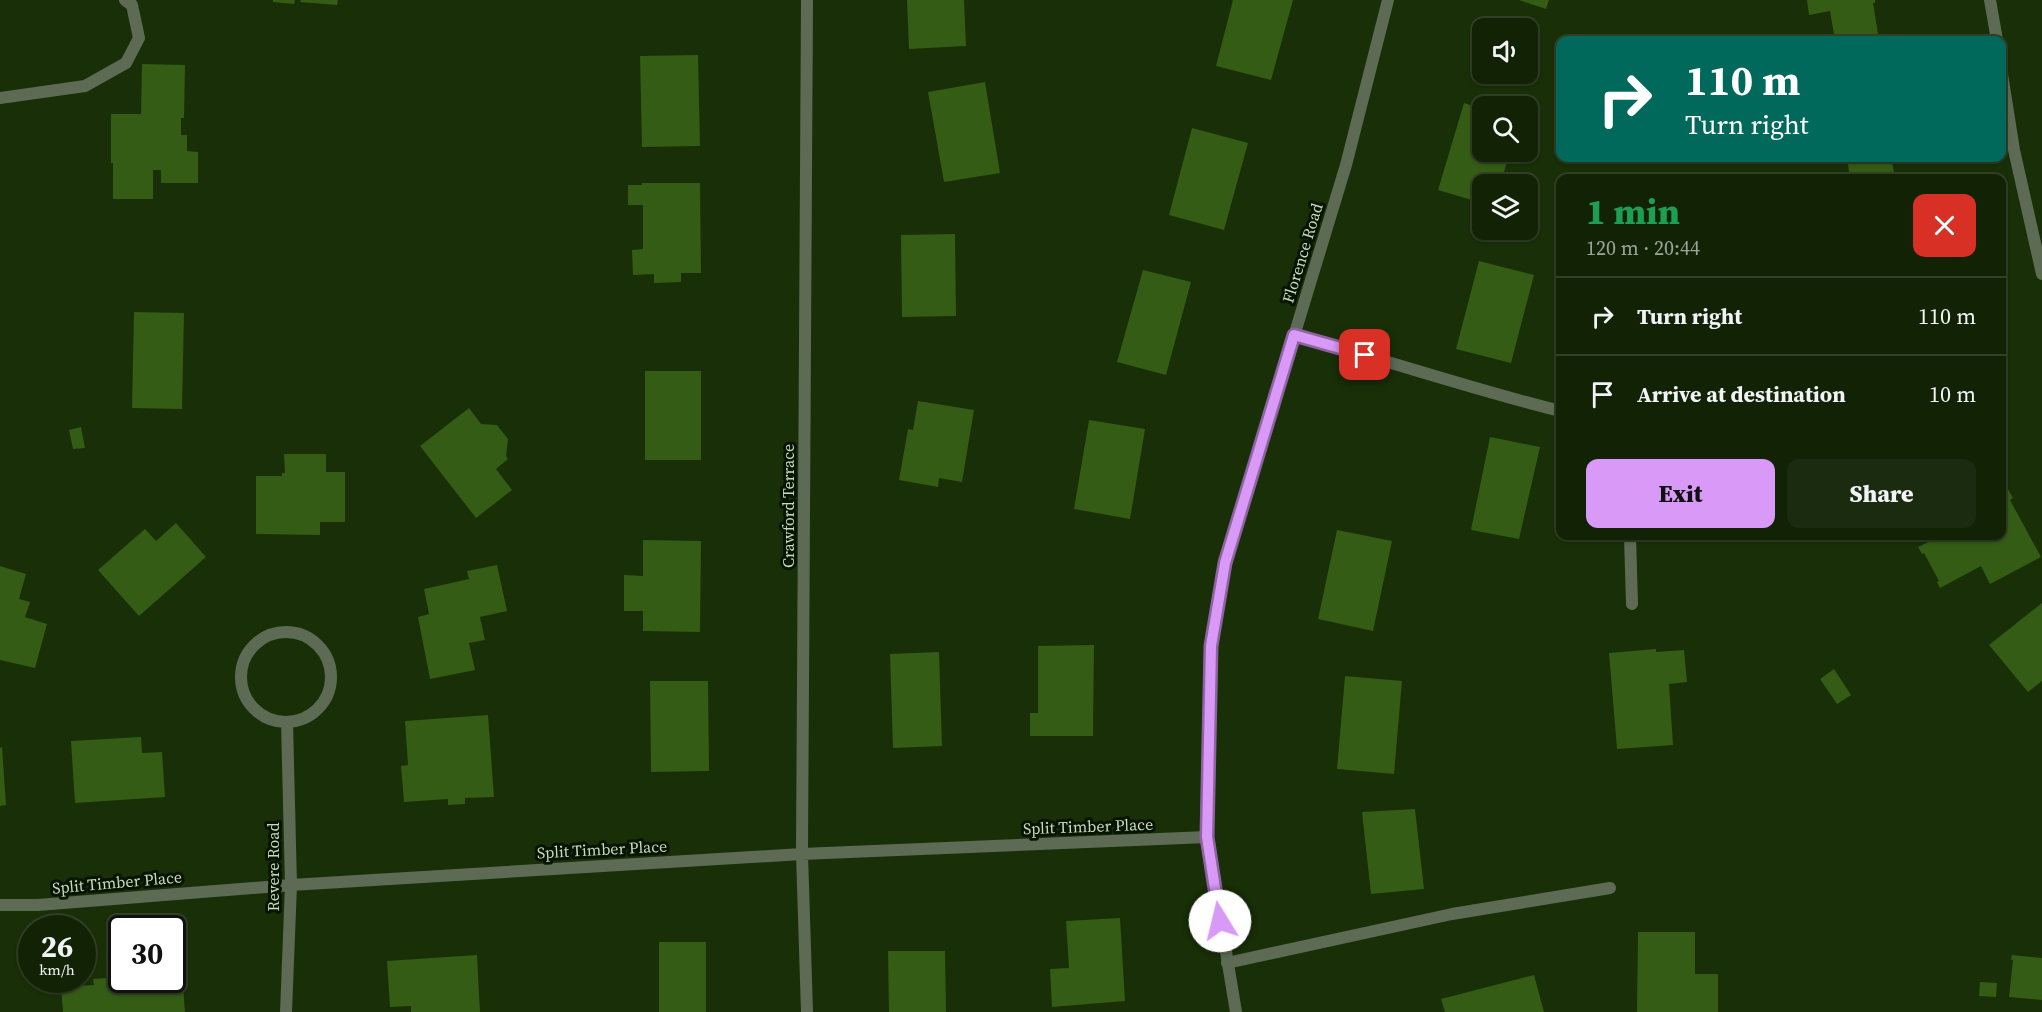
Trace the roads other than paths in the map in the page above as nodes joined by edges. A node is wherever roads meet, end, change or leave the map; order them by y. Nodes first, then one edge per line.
1 (124, 0) edge
2 (807, 0) edge
3 (1388, 0) edge
4 (1990, 0) edge
5 (1995, 36) edge
6 (0, 98) edge
7 (2006, 100) edge
8 (2042, 274) edge
9 (1294, 335) junction
10 (1556, 410) edge
11 (1630, 540) edge
12 (1632, 604) dead end
13 (287, 722) junction
14 (1207, 837) junction
15 (802, 854) junction
16 (291, 885) junction
17 (1610, 888) dead end
18 (0, 905) edge
19 (1227, 963) junction
20 (286, 1012) edge
21 (807, 1012) edge
22 (1236, 1012) edge

1 - 6 street
2 - 15 street, Crawford Terrace
3 - 9 street, Florence Road
4 - 5 street
7 - 8 street
9 - 10 street
9 - 14 street, Florence Road
11 - 12 street
13 - 13 street
13 - 16 street, Revere Road
14 - 15 street, Split Timber Place
14 - 19 street, Florence Road
15 - 16 street, Split Timber Place
15 - 21 street, Crawford Terrace
16 - 18 street, Split Timber Place
16 - 20 street, Revere Road
17 - 19 street
19 - 22 street, Florence Road

